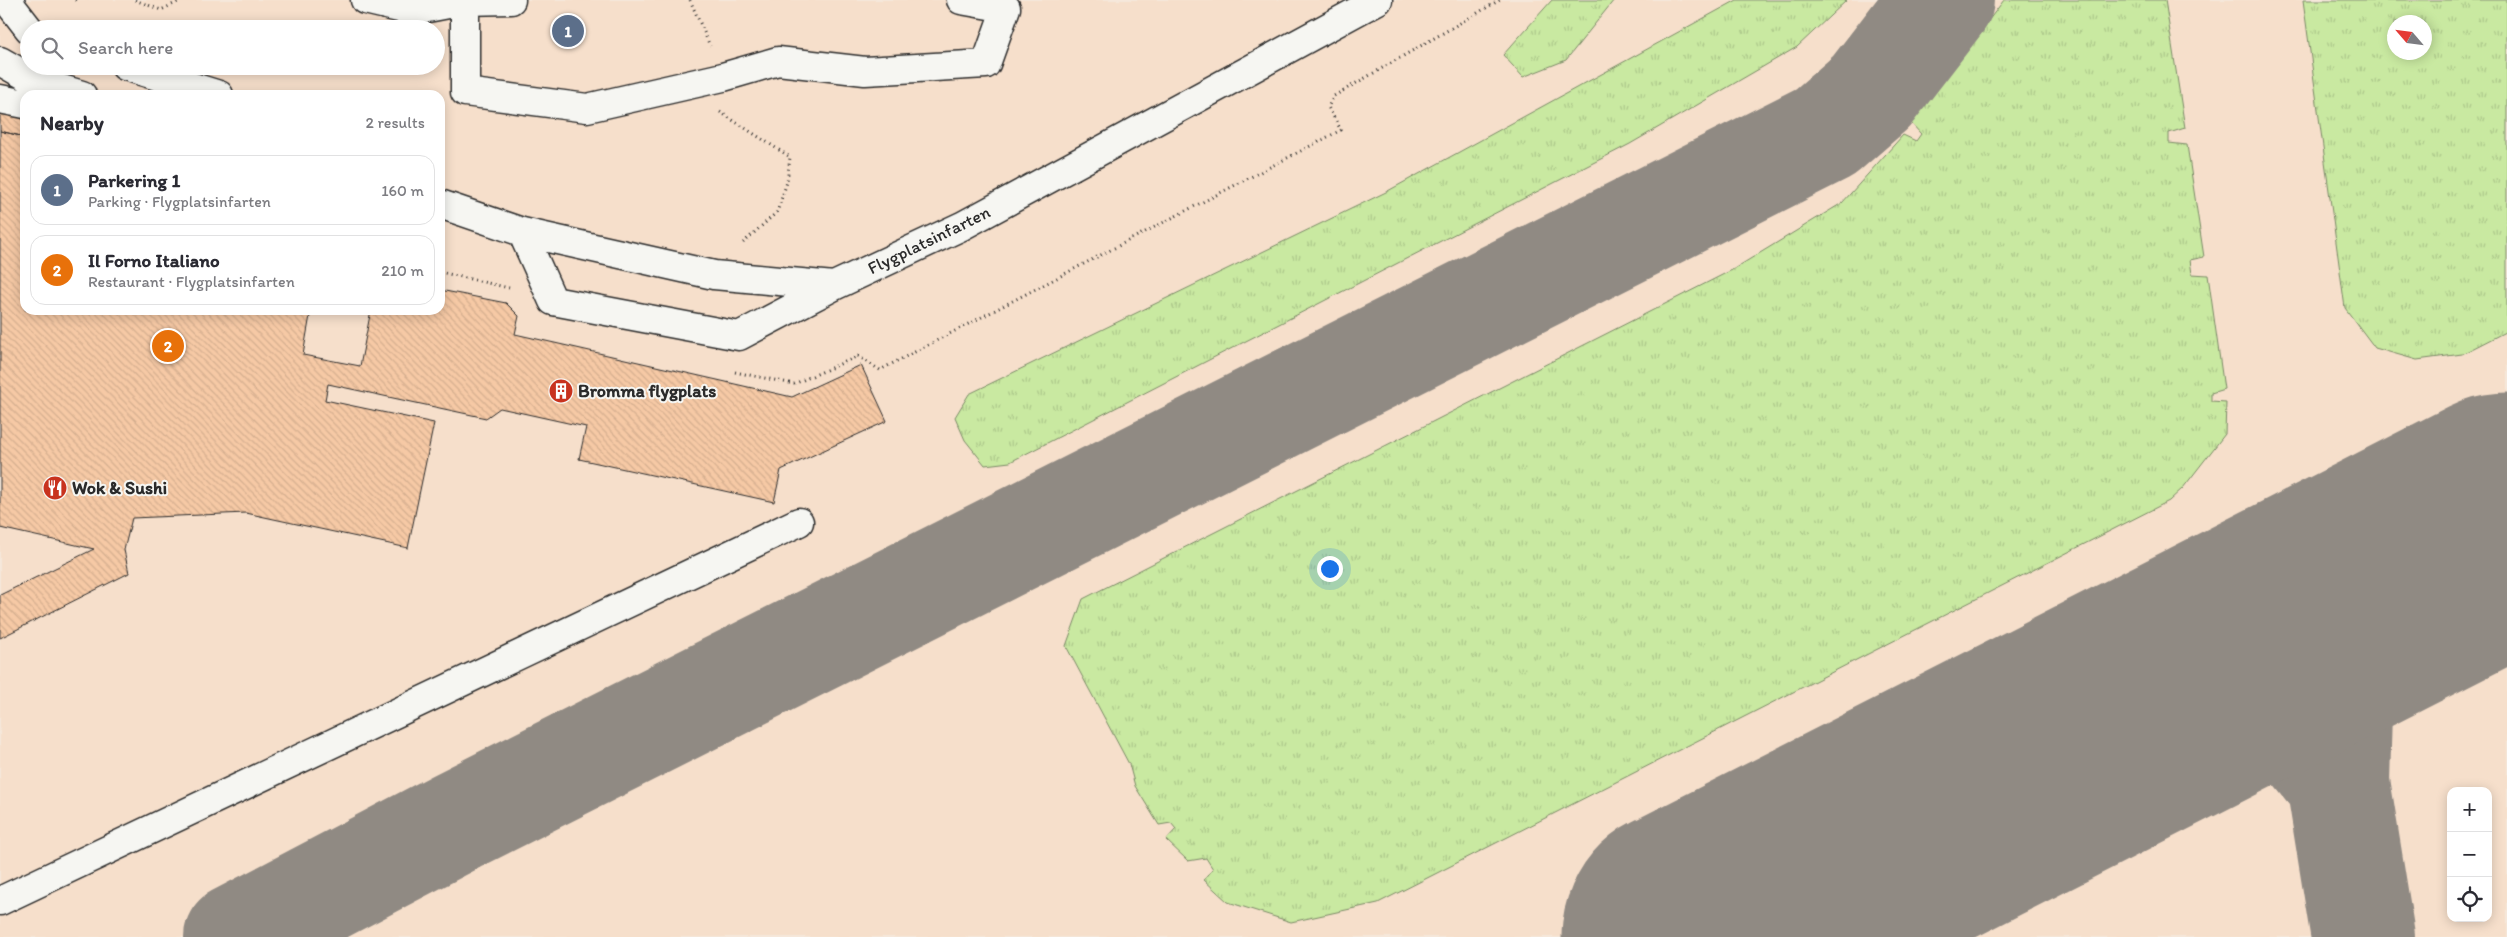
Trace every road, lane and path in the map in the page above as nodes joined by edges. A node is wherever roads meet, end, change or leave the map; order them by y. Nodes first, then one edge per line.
1 (10, 0) edge
2 (135, 0) edge
3 (182, 0) edge
4 (365, 0) edge
5 (511, 0) edge
6 (690, 0) edge
7 (961, 0) edge
8 (1378, 0) edge
9 (1500, 0) edge
10 (465, 1) edge
11 (22, 20) edge
12 (0, 61) edge
13 (20, 72) edge
14 (24, 75) edge
15 (153, 75) edge
16 (723, 77) junction
17 (65, 90) edge
18 (203, 90) edge
19 (1334, 96) dead end
20 (0, 99) edge
21 (20, 103) edge
22 (445, 206) edge
23 (522, 232) junction
24 (714, 275) junction
25 (834, 286) junction
26 (800, 522) dead end
27 (0, 901) edge

1 - 11 street
2 - 3 path
4 - 10 street
5 - 10 street
6 - 16 path
7 - 16 street
8 - 25 street, Flygplatsinfarten
9 - 19 path
10 - 16 street
12 - 13 street
14 - 17 street
15 - 18 street
16 - 24 path
20 - 21 street
22 - 23 street
23 - 24 street
23 - 25 street, Flygplatsinfarten
24 - 25 street
26 - 27 street

